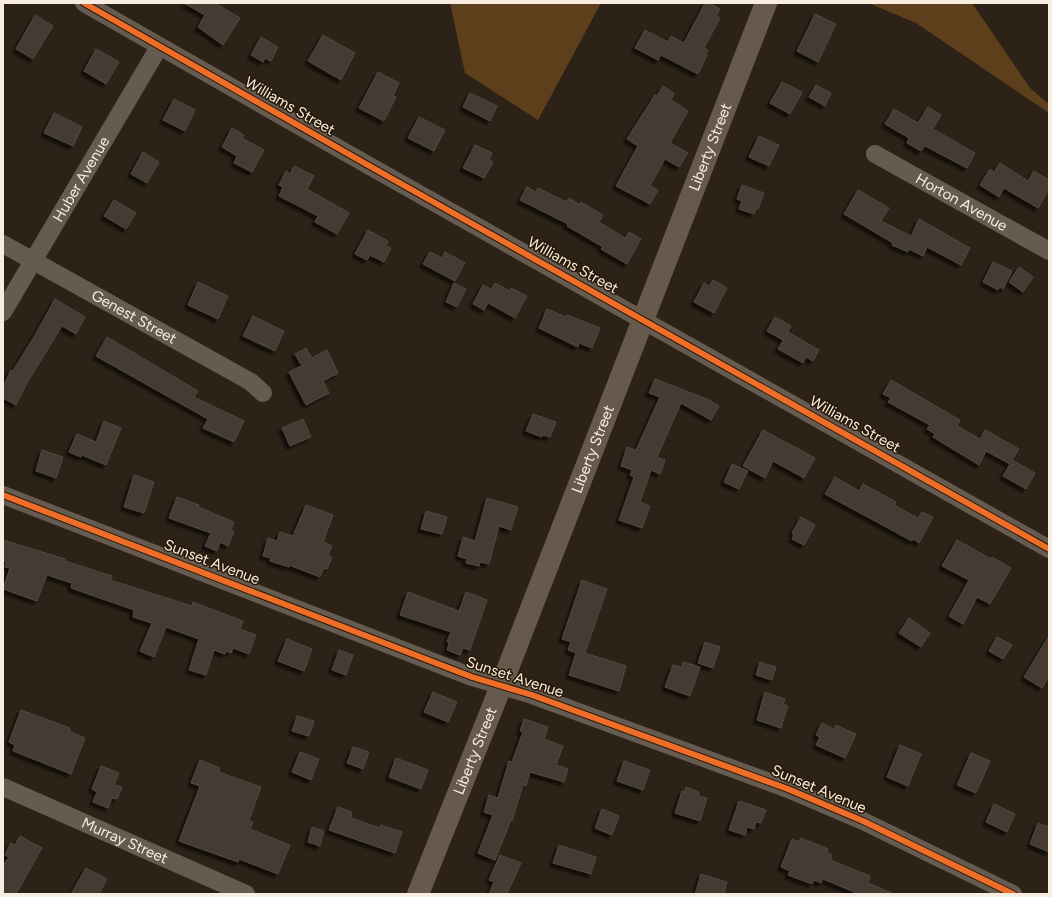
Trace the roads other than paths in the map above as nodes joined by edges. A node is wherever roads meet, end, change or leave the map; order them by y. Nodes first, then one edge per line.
1 (84, 3) edge
2 (766, 3) edge
3 (159, 47) junction
4 (875, 154) dead end
5 (3, 244) edge
6 (1049, 251) edge
7 (33, 262) junction
8 (3, 312) edge
9 (643, 319) junction
10 (263, 393) dead end
11 (3, 495) edge
12 (1049, 549) edge
13 (501, 686) junction
14 (3, 787) edge
15 (246, 894) edge
16 (418, 894) edge
17 (1013, 894) edge

1 - 3 street, Williams Street
2 - 9 main road, Liberty Street
3 - 7 street, Huber Avenue
3 - 9 street, Williams Street
4 - 6 street, Horton Avenue
5 - 7 street, Genest Street
7 - 8 street, Huber Avenue
7 - 10 street, Genest Street
9 - 12 street, Williams Street
9 - 13 main road, Liberty Street
11 - 13 street, Sunset Avenue
13 - 16 main road, Liberty Street
13 - 17 street, Sunset Avenue
14 - 15 street, Murray Street

